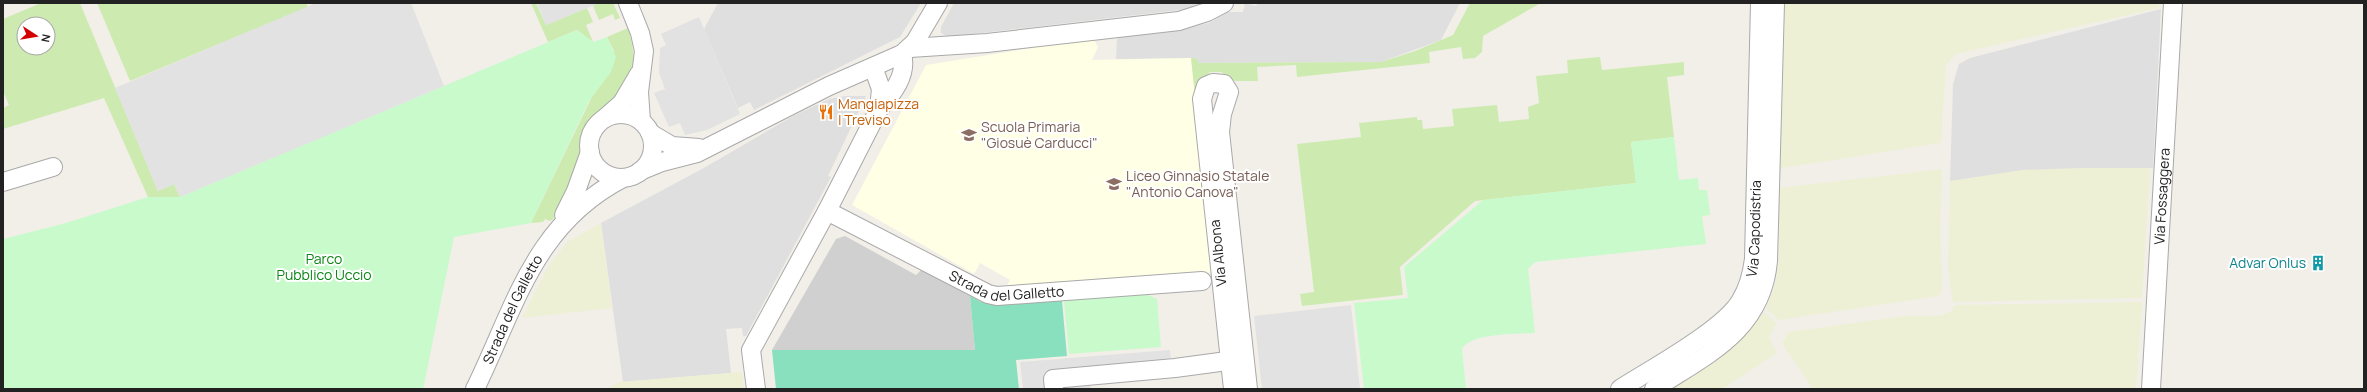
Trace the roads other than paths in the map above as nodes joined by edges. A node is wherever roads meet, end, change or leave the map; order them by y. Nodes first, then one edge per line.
1 (628, 3) edge
2 (938, 3) edge
3 (1224, 3) edge
4 (1760, 3) edge
5 (1774, 3) edge
6 (2173, 3) edge
7 (906, 51) junction
8 (873, 67) junction
9 (642, 70) junction
10 (879, 109) junction
11 (605, 118) junction
12 (646, 127) junction
13 (714, 145) junction
14 (590, 152) junction
15 (53, 167) dead end
16 (640, 172) junction
17 (623, 178) junction
18 (3, 182) edge
19 (827, 211) junction
20 (554, 233) junction
21 (1202, 281) dead end
22 (1237, 360) junction
23 (475, 389) edge
24 (756, 389) edge
25 (1054, 389) edge
26 (1233, 389) edge
27 (1248, 389) edge
28 (1620, 389) edge
29 (1654, 389) edge
30 (2151, 389) edge

1 - 9 street
2 - 7 street
3 - 7 street
4 - 28 street, Via Capodistria
5 - 29 street, Via Capodistria
6 - 30 street, Via Fossaggera
7 - 8 street
7 - 10 street
8 - 10 street
8 - 13 street
9 - 11 street
9 - 12 street
10 - 19 street
11 - 12 street
11 - 14 street
12 - 13 street
12 - 16 street
13 - 16 street
14 - 17 street
14 - 20 street, Strada del Galletto
15 - 18 street
16 - 17 street
17 - 20 street, Strada del Galletto
19 - 21 street, Strada del Galletto
19 - 24 street
20 - 23 street, Strada del Galletto
22 - 22 street, Via Albona
22 - 25 street
22 - 26 street, Via Albona
22 - 27 street, Via Albona

